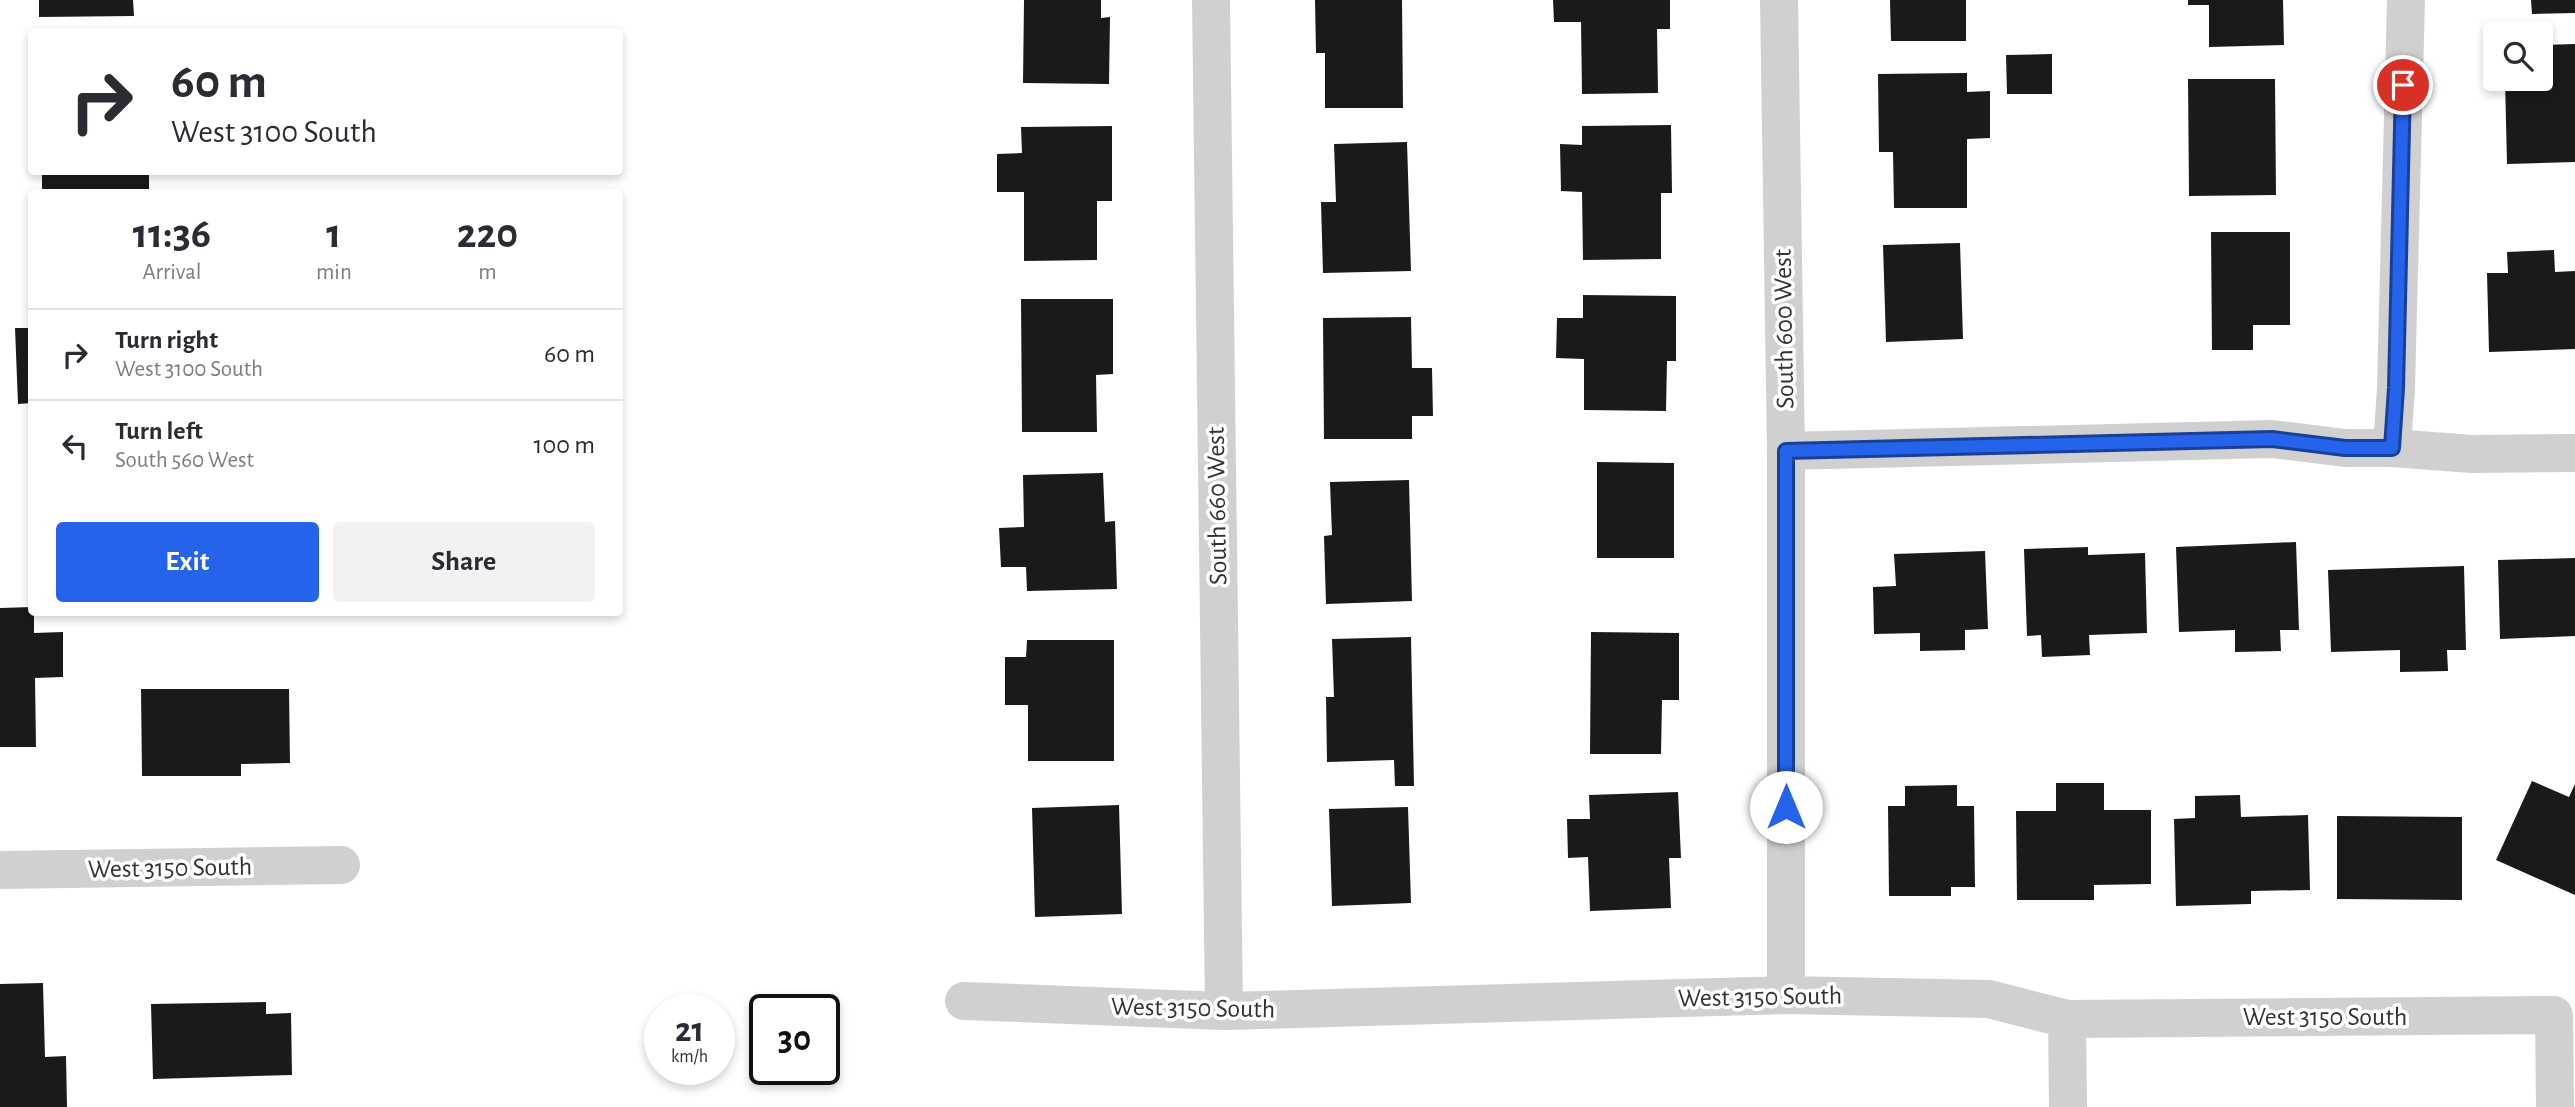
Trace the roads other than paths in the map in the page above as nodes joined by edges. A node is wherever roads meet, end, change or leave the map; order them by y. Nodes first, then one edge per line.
1 (1211, 0) edge
2 (1779, 0) edge
3 (2406, 0) edge
4 (2392, 448) junction
5 (1786, 451) junction
6 (2575, 453) edge
7 (341, 865) dead end
8 (0, 870) edge
9 (1786, 995) junction
10 (964, 1001) dead end
11 (1224, 1012) junction
12 (2067, 1018) junction
13 (2068, 1107) edge
14 (2555, 1107) edge

1 - 11 street, South 660 West
2 - 5 street, South 600 West
3 - 4 street
4 - 5 street
4 - 6 street
5 - 9 street, South 600 West
7 - 8 street, West 3150 South
9 - 11 street, West 3150 South
9 - 12 street, West 3150 South
10 - 11 street, West 3150 South
12 - 13 street
12 - 14 street, West 3150 South

